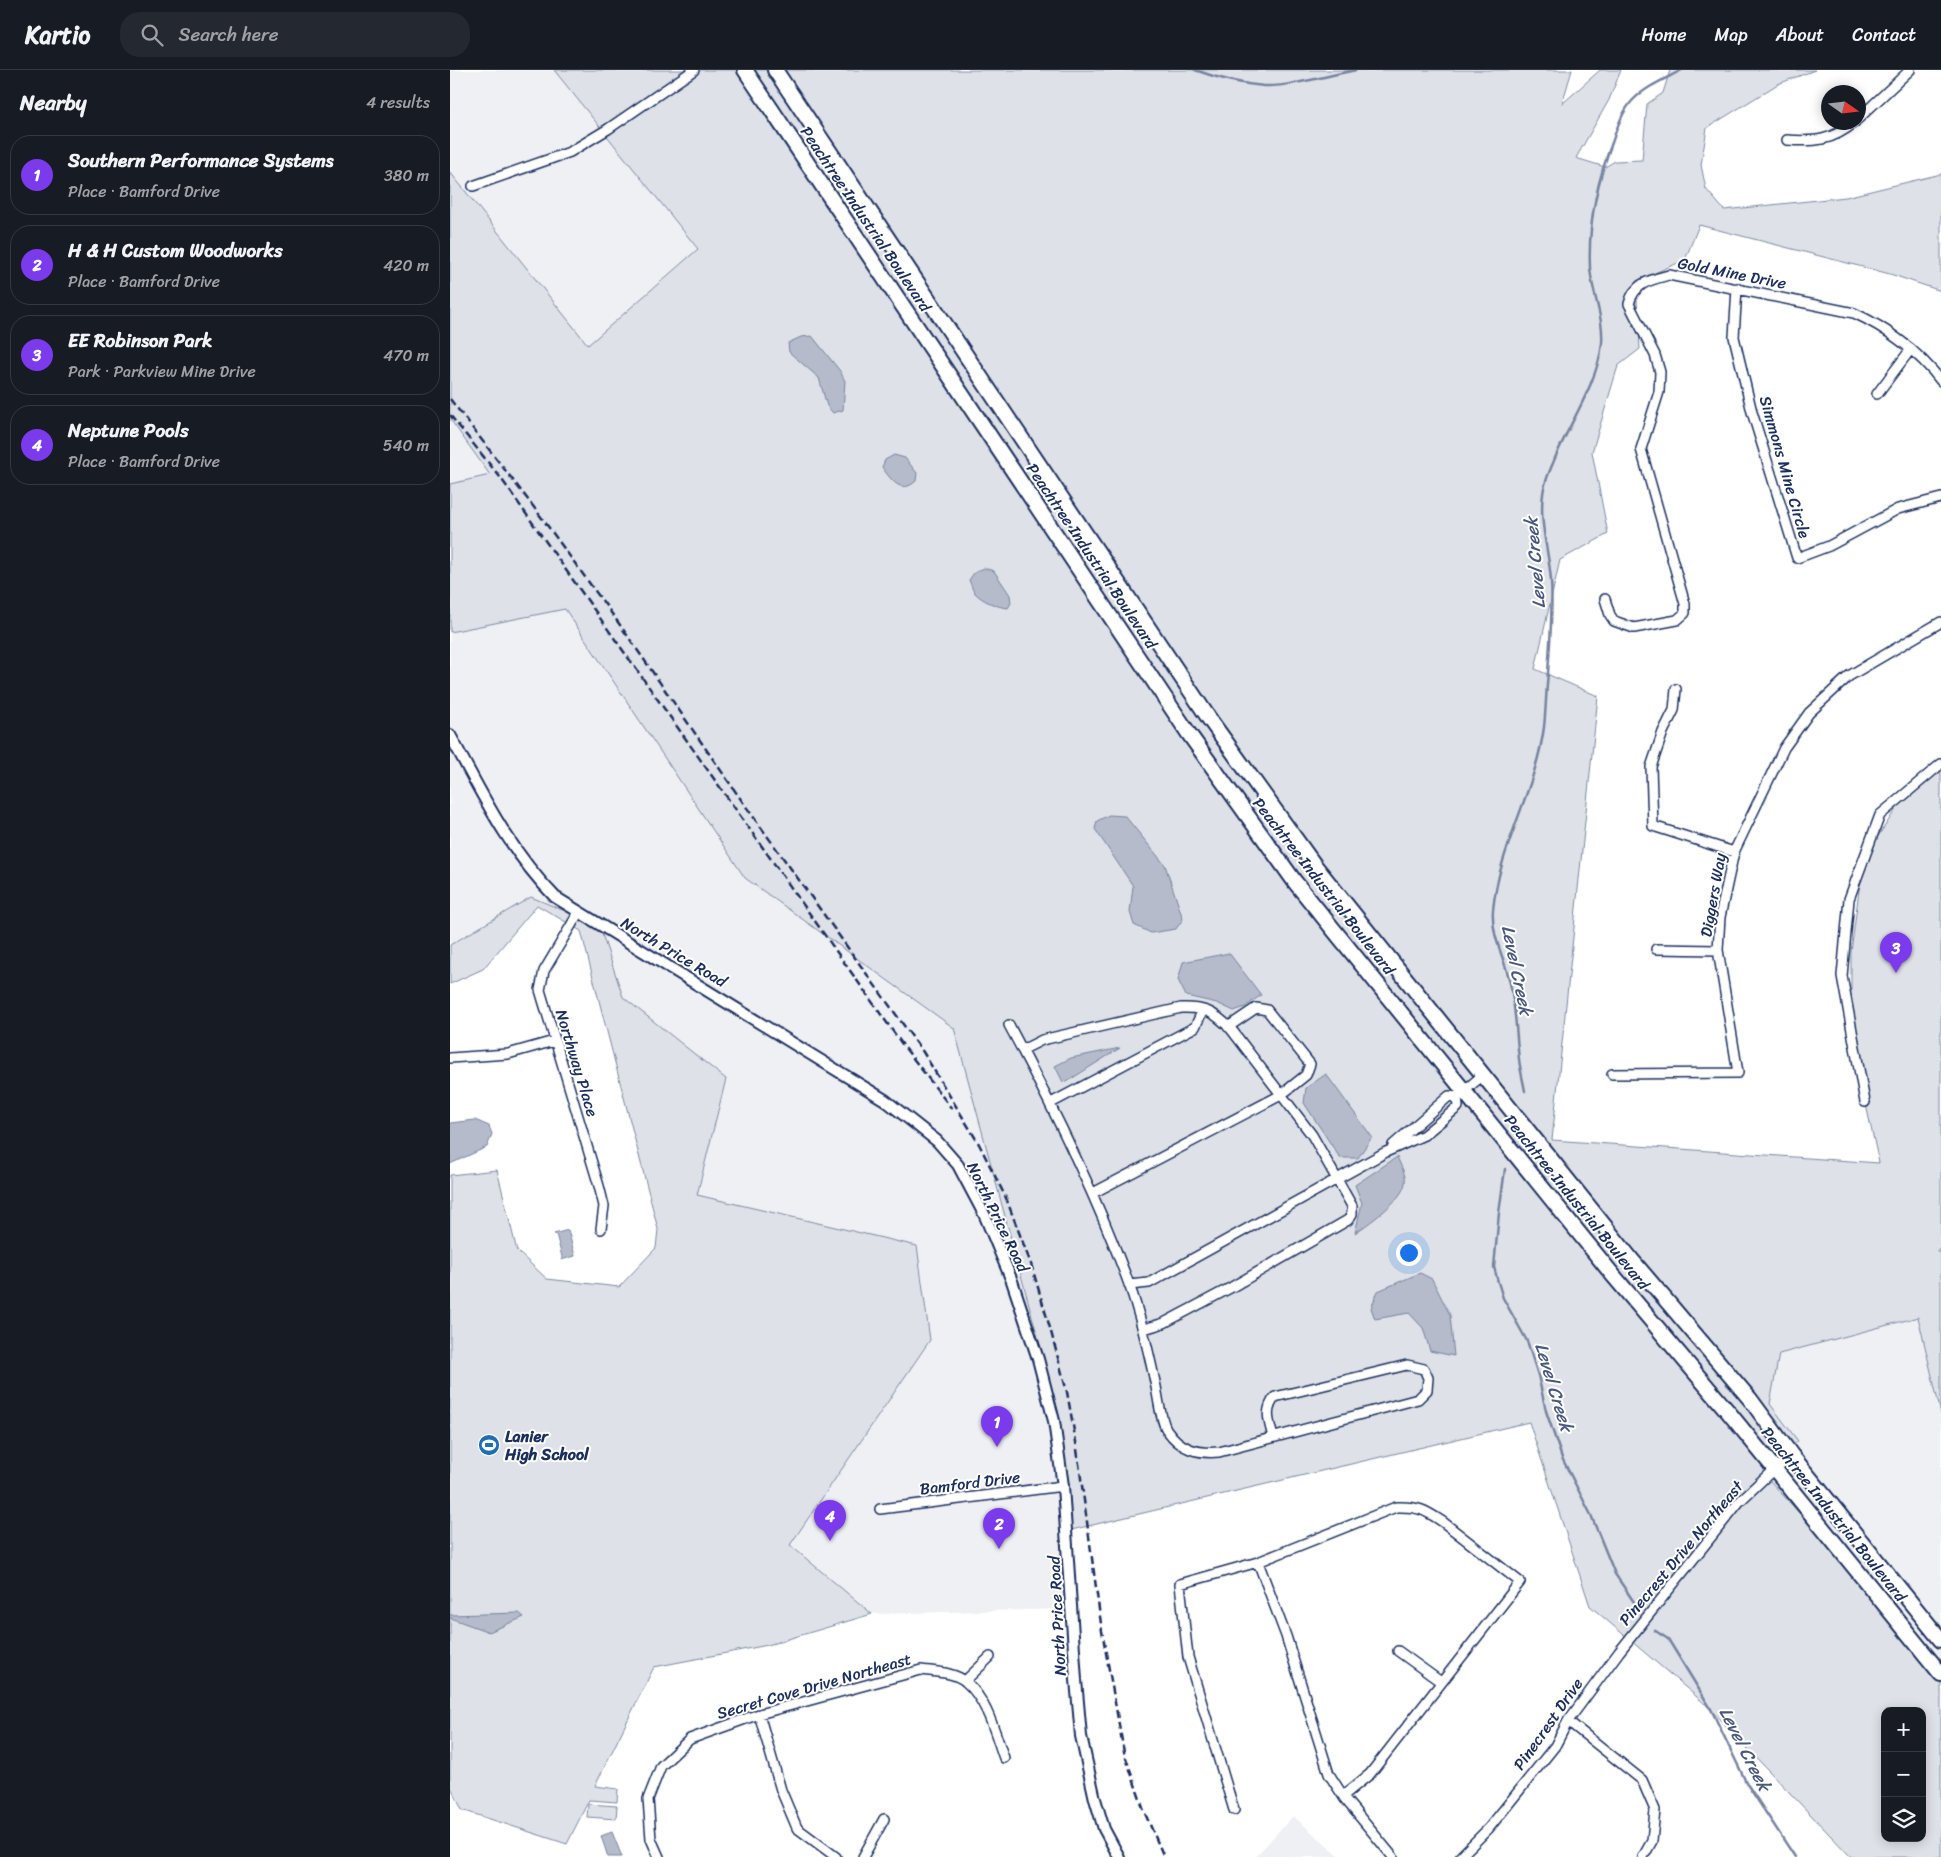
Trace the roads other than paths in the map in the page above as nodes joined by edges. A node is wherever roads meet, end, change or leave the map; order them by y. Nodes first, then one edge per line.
1 (694, 70) edge
2 (746, 70) edge
3 (775, 70) edge
4 (1910, 70) edge
5 (1866, 111) edge
6 (1846, 130) edge
7 (1787, 140) dead end
8 (473, 186) dead end
9 (1737, 288) junction
10 (1911, 349) junction
11 (1941, 381) edge
12 (1876, 394) dead end
13 (1941, 498) edge
14 (1605, 599) dead end
15 (1941, 622) edge
16 (1676, 690) dead end
17 (450, 735) edge
18 (1941, 764) edge
19 (1734, 852) junction
20 (579, 912) junction
21 (1656, 949) dead end
22 (1718, 950) junction
23 (1203, 1010) junction
24 (1008, 1025) dead end
25 (1228, 1027) junction
26 (554, 1041) junction
27 (1022, 1050) junction
28 (450, 1058) edge
29 (1484, 1074) junction
30 (1612, 1074) dead end
31 (1461, 1094) junction
32 (1281, 1095) junction
33 (1865, 1102) dead end
34 (1051, 1103) junction
35 (1386, 1152) junction
36 (1336, 1179) junction
37 (1093, 1193) junction
38 (601, 1229) dead end
39 (1129, 1285) junction
40 (1144, 1330) junction
41 (1273, 1437) junction
42 (1792, 1456) junction
43 (1774, 1469) junction
44 (1063, 1486) junction
45 (880, 1509) dead end
46 (1258, 1562) junction
47 (1941, 1640) edge
48 (1398, 1651) dead end
49 (1618, 1652) joint
50 (990, 1657) dead end
51 (1941, 1674) edge
52 (966, 1681) junction
53 (1441, 1682) junction
54 (759, 1714) junction
55 (1568, 1721) junction
56 (1004, 1758) dead end
57 (1343, 1796) junction
58 (1234, 1810) dead end
59 (884, 1819) dead end
60 (659, 1857) edge
61 (836, 1857) edge
62 (863, 1857) edge
63 (1119, 1857) edge
64 (1393, 1857) edge
65 (1460, 1857) edge
66 (1643, 1857) edge

1 - 8 street
2 - 31 highway, Peachtree Industrial Boulevard
3 - 29 highway, Peachtree Industrial Boulevard
4 - 5 street
6 - 7 street
9 - 10 street, Gold Mine Drive
9 - 13 street, Simmons Mine Circle
9 - 14 street, Gold Mine Drive
10 - 11 street, Gold Mine Drive
10 - 12 street
15 - 19 street, Diggers Way
16 - 19 street
17 - 20 street, North Price Road
18 - 33 street
19 - 22 street, Diggers Way
20 - 26 street, Northway Place
20 - 44 street, North Price Road
21 - 22 street
22 - 30 street, Diggers Way
23 - 25 street
23 - 27 street
23 - 34 street
24 - 27 street
25 - 32 street
25 - 32 street
26 - 28 street
26 - 38 street, Northway Place
27 - 34 street
29 - 31 street
29 - 42 highway, Peachtree Industrial Boulevard
31 - 35 street
31 - 35 street
31 - 43 highway, Peachtree Industrial Boulevard
32 - 36 street
32 - 37 street
34 - 37 street
35 - 36 street
36 - 39 street
36 - 40 street
37 - 39 street
39 - 40 street
40 - 41 street
41 - 41 street
42 - 43 street, Pinecrest Drive Northeast
42 - 47 highway, Peachtree Industrial Boulevard
43 - 49 street, Pinecrest Drive Northeast
43 - 51 highway, Peachtree Industrial Boulevard
44 - 45 street, Bamford Drive
44 - 63 street, North Price Road
46 - 53 street
46 - 57 street
46 - 58 street
48 - 53 street
49 - 55 street, Pinecrest Drive
50 - 52 street
52 - 54 street, Secret Cove Drive Northeast
52 - 56 street
53 - 57 street
54 - 60 street, Secret Cove Drive Northeast
54 - 61 street
55 - 65 street, Pinecrest Drive
55 - 66 street
57 - 64 street
59 - 62 street

